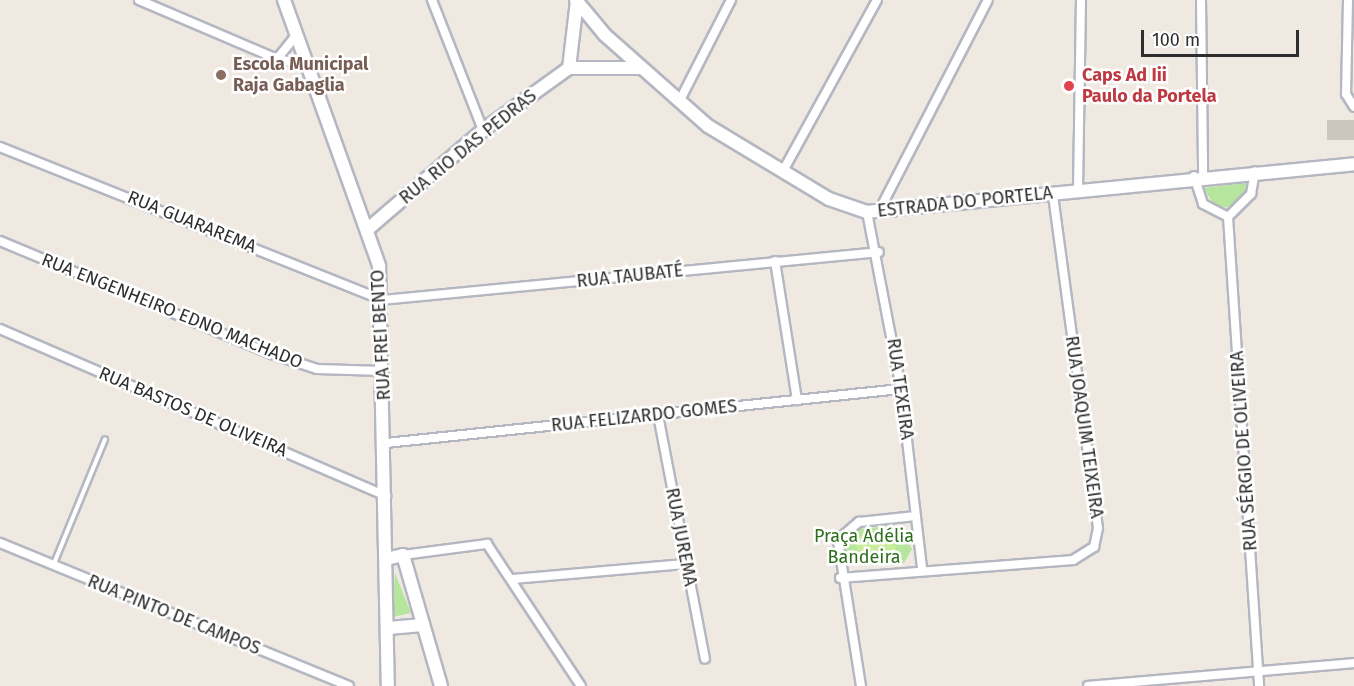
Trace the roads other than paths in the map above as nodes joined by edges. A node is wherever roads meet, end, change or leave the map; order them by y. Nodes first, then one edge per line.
1 (139, 0) edge
2 (284, 0) edge
3 (432, 0) edge
4 (576, 0) edge
5 (730, 0) edge
6 (877, 0) edge
7 (988, 0) edge
8 (1081, 0) edge
9 (1202, 0) edge
10 (1348, 0) edge
11 (297, 34) junction
12 (277, 59) junction
13 (307, 64) junction
14 (568, 68) junction
15 (640, 68) junction
16 (679, 102) junction
17 (1354, 107) edge
18 (483, 130) junction
19 (0, 147) edge
20 (1354, 164) edge
21 (1255, 170) junction
22 (783, 171) junction
23 (1199, 176) junction
24 (1078, 190) junction
25 (1053, 193) junction
26 (873, 211) junction
27 (1228, 217) junction
28 (368, 229) junction
29 (0, 241) edge
30 (879, 252) junction
31 (776, 261) junction
32 (382, 300) junction
33 (0, 329) edge
34 (383, 371) junction
35 (901, 389) junction
36 (796, 400) junction
37 (658, 415) junction
38 (105, 439) dead end
39 (386, 443) junction
40 (386, 496) junction
41 (916, 516) junction
42 (0, 543) edge
43 (403, 555) junction
44 (386, 559) junction
45 (686, 564) junction
46 (53, 566) junction
47 (922, 569) junction
48 (840, 578) junction
49 (514, 579) junction
50 (423, 624) junction
51 (388, 628) junction
52 (705, 659) dead end
53 (1354, 663) edge
54 (1259, 672) junction
55 (1126, 684) edge
56 (349, 686) edge
57 (388, 686) edge
58 (441, 686) edge
59 (581, 686) edge
60 (861, 686) edge
61 (1088, 686) edge
62 (1259, 686) edge

1 - 12 street
2 - 11 street, RUA FREI BENTO
3 - 18 street
4 - 14 street
4 - 15 street, ESTRADA DO PORTELA
5 - 16 street
6 - 22 street
7 - 26 street
8 - 24 street
9 - 23 street
10 - 17 street
11 - 12 street
11 - 13 street, RUA FREI BENTO
12 - 13 street
13 - 28 street, RUA FREI BENTO
14 - 15 street
14 - 18 street, RUA RIO DAS PEDRAS
15 - 16 street, ESTRADA DO PORTELA
16 - 22 street, ESTRADA DO PORTELA
18 - 28 street, RUA RIO DAS PEDRAS
19 - 32 street, RUA GUARAREMA
20 - 21 street, ESTRADA DO PORTELA
21 - 23 street, ESTRADA DO PORTELA
21 - 27 street
22 - 26 street, ESTRADA DO PORTELA
23 - 24 street, ESTRADA DO PORTELA
23 - 27 street
24 - 25 street, ESTRADA DO PORTELA
25 - 26 street, ESTRADA DO PORTELA
25 - 47 street, RUA JOAQUIM TEIXEIRA
26 - 30 street, RUA TEXEIRA
27 - 54 street, RUA SÉRGIO DE OLIVEIRA
28 - 32 street, RUA FREI BENTO
29 - 34 street, RUA ENGENHEIRO EDNO MACHADO
30 - 31 street, RUA TAUBATÉ
30 - 35 street, RUA TEXEIRA
31 - 32 street, RUA TAUBATÉ
31 - 36 street
32 - 34 street, RUA FREI BENTO
33 - 40 street, RUA BASTOS DE OLIVEIRA
34 - 39 street, RUA FREI BENTO
35 - 36 street, RUA FELIZARDO GOMES
35 - 41 street, RUA TEXEIRA
36 - 37 street, RUA FELIZARDO GOMES
37 - 39 street, RUA FELIZARDO GOMES
37 - 45 street, RUA JUREMA
38 - 46 lane
39 - 40 street, RUA FREI BENTO
40 - 44 street, RUA FREI BENTO
41 - 47 street, RUA TEXEIRA
41 - 48 street
42 - 46 street, RUA PINTO DE CAMPOS
43 - 44 street
43 - 49 street
43 - 50 street
44 - 51 street, RUA FREI BENTO
45 - 49 street
45 - 52 street, RUA JUREMA
46 - 56 street, RUA PINTO DE CAMPOS
47 - 48 street, RUA JOAQUIM TEIXEIRA
48 - 60 street
49 - 59 street
50 - 51 street
50 - 58 street
51 - 57 street, RUA FREI BENTO
53 - 54 street
54 - 55 street
54 - 62 street, RUA SÉRGIO DE OLIVEIRA
55 - 61 street

